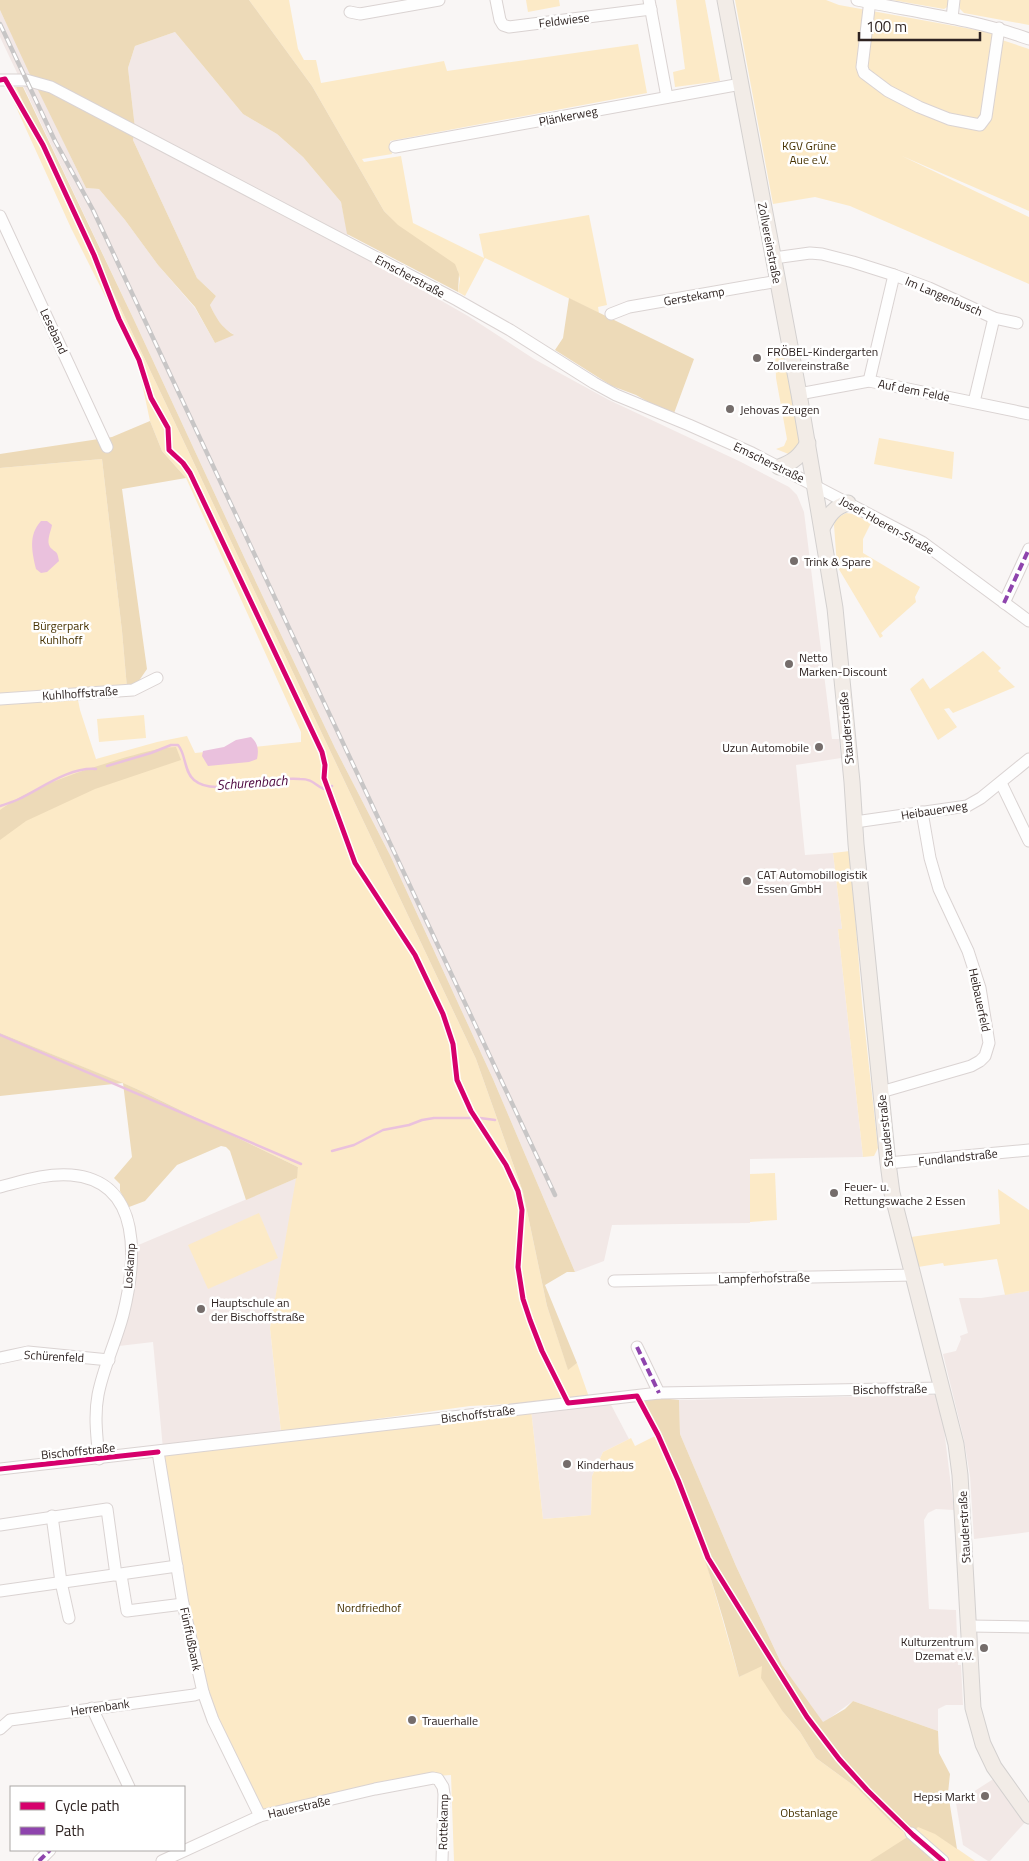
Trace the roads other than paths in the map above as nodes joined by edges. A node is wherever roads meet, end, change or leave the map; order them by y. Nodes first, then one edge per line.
1 (439, 0) edge
2 (496, 0) edge
3 (725, 0) edge
4 (857, 0) edge
5 (954, 0) edge
6 (870, 1) edge
7 (650, 5) edge
8 (350, 12) dead end
9 (952, 18) junction
10 (999, 28) junction
11 (1029, 39) edge
12 (0, 80) edge
13 (741, 84) junction
14 (667, 97) junction
15 (395, 147) dead end
16 (0, 216) edge
17 (774, 258) junction
18 (894, 275) junction
19 (778, 282) junction
20 (610, 314) dead end
21 (994, 318) junction
22 (1017, 323) dead end
23 (869, 381) junction
24 (799, 394) junction
25 (974, 402) junction
26 (1029, 414) edge
27 (808, 443) junction
28 (107, 446) dead end
29 (779, 467) junction
30 (816, 485) junction
31 (848, 502) junction
32 (822, 528) junction
33 (1029, 549) edge
34 (1004, 603) junction
35 (1029, 621) edge
36 (157, 678) dead end
37 (0, 698) edge
38 (1029, 759) edge
39 (1001, 783) junction
40 (922, 812) junction
41 (855, 822) junction
42 (1029, 841) edge
43 (881, 1092) junction
44 (1029, 1150) edge
45 (888, 1163) junction
46 (0, 1188) edge
47 (914, 1275) junction
48 (614, 1281) dead end
49 (637, 1347) dead end
50 (0, 1358) edge
51 (108, 1360) junction
52 (942, 1388) junction
53 (659, 1393) junction
54 (158, 1452) junction
55 (99, 1459) junction
56 (0, 1470) edge
57 (52, 1516) junction
58 (0, 1525) edge
59 (177, 1566) junction
60 (119, 1575) junction
61 (61, 1582) junction
62 (0, 1588) edge
63 (183, 1604) junction
64 (69, 1618) dead end
65 (969, 1626) junction
66 (1029, 1626) edge
67 (203, 1692) junction
68 (92, 1708) junction
69 (0, 1729) edge
70 (441, 1783) joint
71 (129, 1786) edge
72 (260, 1816) junction
73 (1029, 1816) edge
74 (911, 1833) dead end
75 (185, 1850) edge
76 (49, 1851) edge
77 (184, 1851) edge
78 (39, 1861) edge
79 (162, 1861) edge
80 (442, 1861) edge
81 (943, 1861) edge

1 - 8 street
2 - 7 street, Feldwiese
3 - 13 main road, Zollvereinstraße
4 - 6 street
5 - 9 street
6 - 9 street
6 - 10 street
7 - 14 street, Feldwiese
9 - 10 street
10 - 11 street
12 - 29 street, Emscherstraße
13 - 14 street, Plänkerweg
13 - 17 main road, Zollvereinstraße
14 - 15 street, Plänkerweg
16 - 28 street, Leseband
17 - 18 street, Im Langenbusch
17 - 19 main road, Zollvereinstraße
18 - 21 street, Im Langenbusch
18 - 23 street, Im Langenbusch
19 - 20 street, Gerstekamp
19 - 24 main road, Zollvereinstraße
21 - 22 street, Im Langenbusch
21 - 25 street, Im Langenbusch
23 - 24 street, Auf dem Felde
23 - 25 street, Auf dem Felde
24 - 27 main road, Zollvereinstraße
25 - 26 street, Auf dem Felde
27 - 29 main road
27 - 30 main road, Zollvereinstraße
29 - 30 street, Emscherstraße
30 - 31 street, Josef-Hoeren-Straße
30 - 32 main road, Stauderstraße
31 - 32 main road
31 - 34 street, Josef-Hoeren-Straße
32 - 41 main road, Stauderstraße
33 - 34 street
34 - 35 street, Josef-Hoeren-Straße
36 - 37 street, Kuhlhoffstraße
38 - 39 street, Heibauerweg
39 - 40 street, Heibauerweg
39 - 42 street
40 - 41 street, Heibauerweg
40 - 43 street, Heibauerfeld
41 - 43 main road, Stauderstraße
43 - 45 main road, Stauderstraße
44 - 45 street, Fundlandstraße
45 - 47 main road, Stauderstraße
46 - 51 street, Loskamp
47 - 48 street, Lampferhofstraße
47 - 52 main road, Stauderstraße
49 - 53 street
50 - 51 street, Schürenfeld
51 - 55 street, Loskamp
52 - 53 street, Bischoffstraße
52 - 65 main road, Stauderstraße
53 - 54 street, Bischoffstraße
54 - 55 street, Bischoffstraße
54 - 59 street, Fünffußbank
55 - 56 street, Bischoffstraße
57 - 58 street
57 - 60 street
57 - 61 street
59 - 60 street
59 - 63 street, Fünffußbank
60 - 61 street
60 - 63 street
61 - 62 street
61 - 64 street
63 - 67 street, Fünffußbank
65 - 66 street
65 - 73 main road, Stauderstraße
67 - 68 street, Herrenbank
67 - 72 street, Fünffußbank
68 - 69 street, Herrenbank
68 - 71 street
70 - 72 street, Hauerstraße
70 - 80 street, Rottekamp
72 - 75 street, Hauerstraße
74 - 81 street
76 - 78 street
77 - 79 street, Hauerstraße

